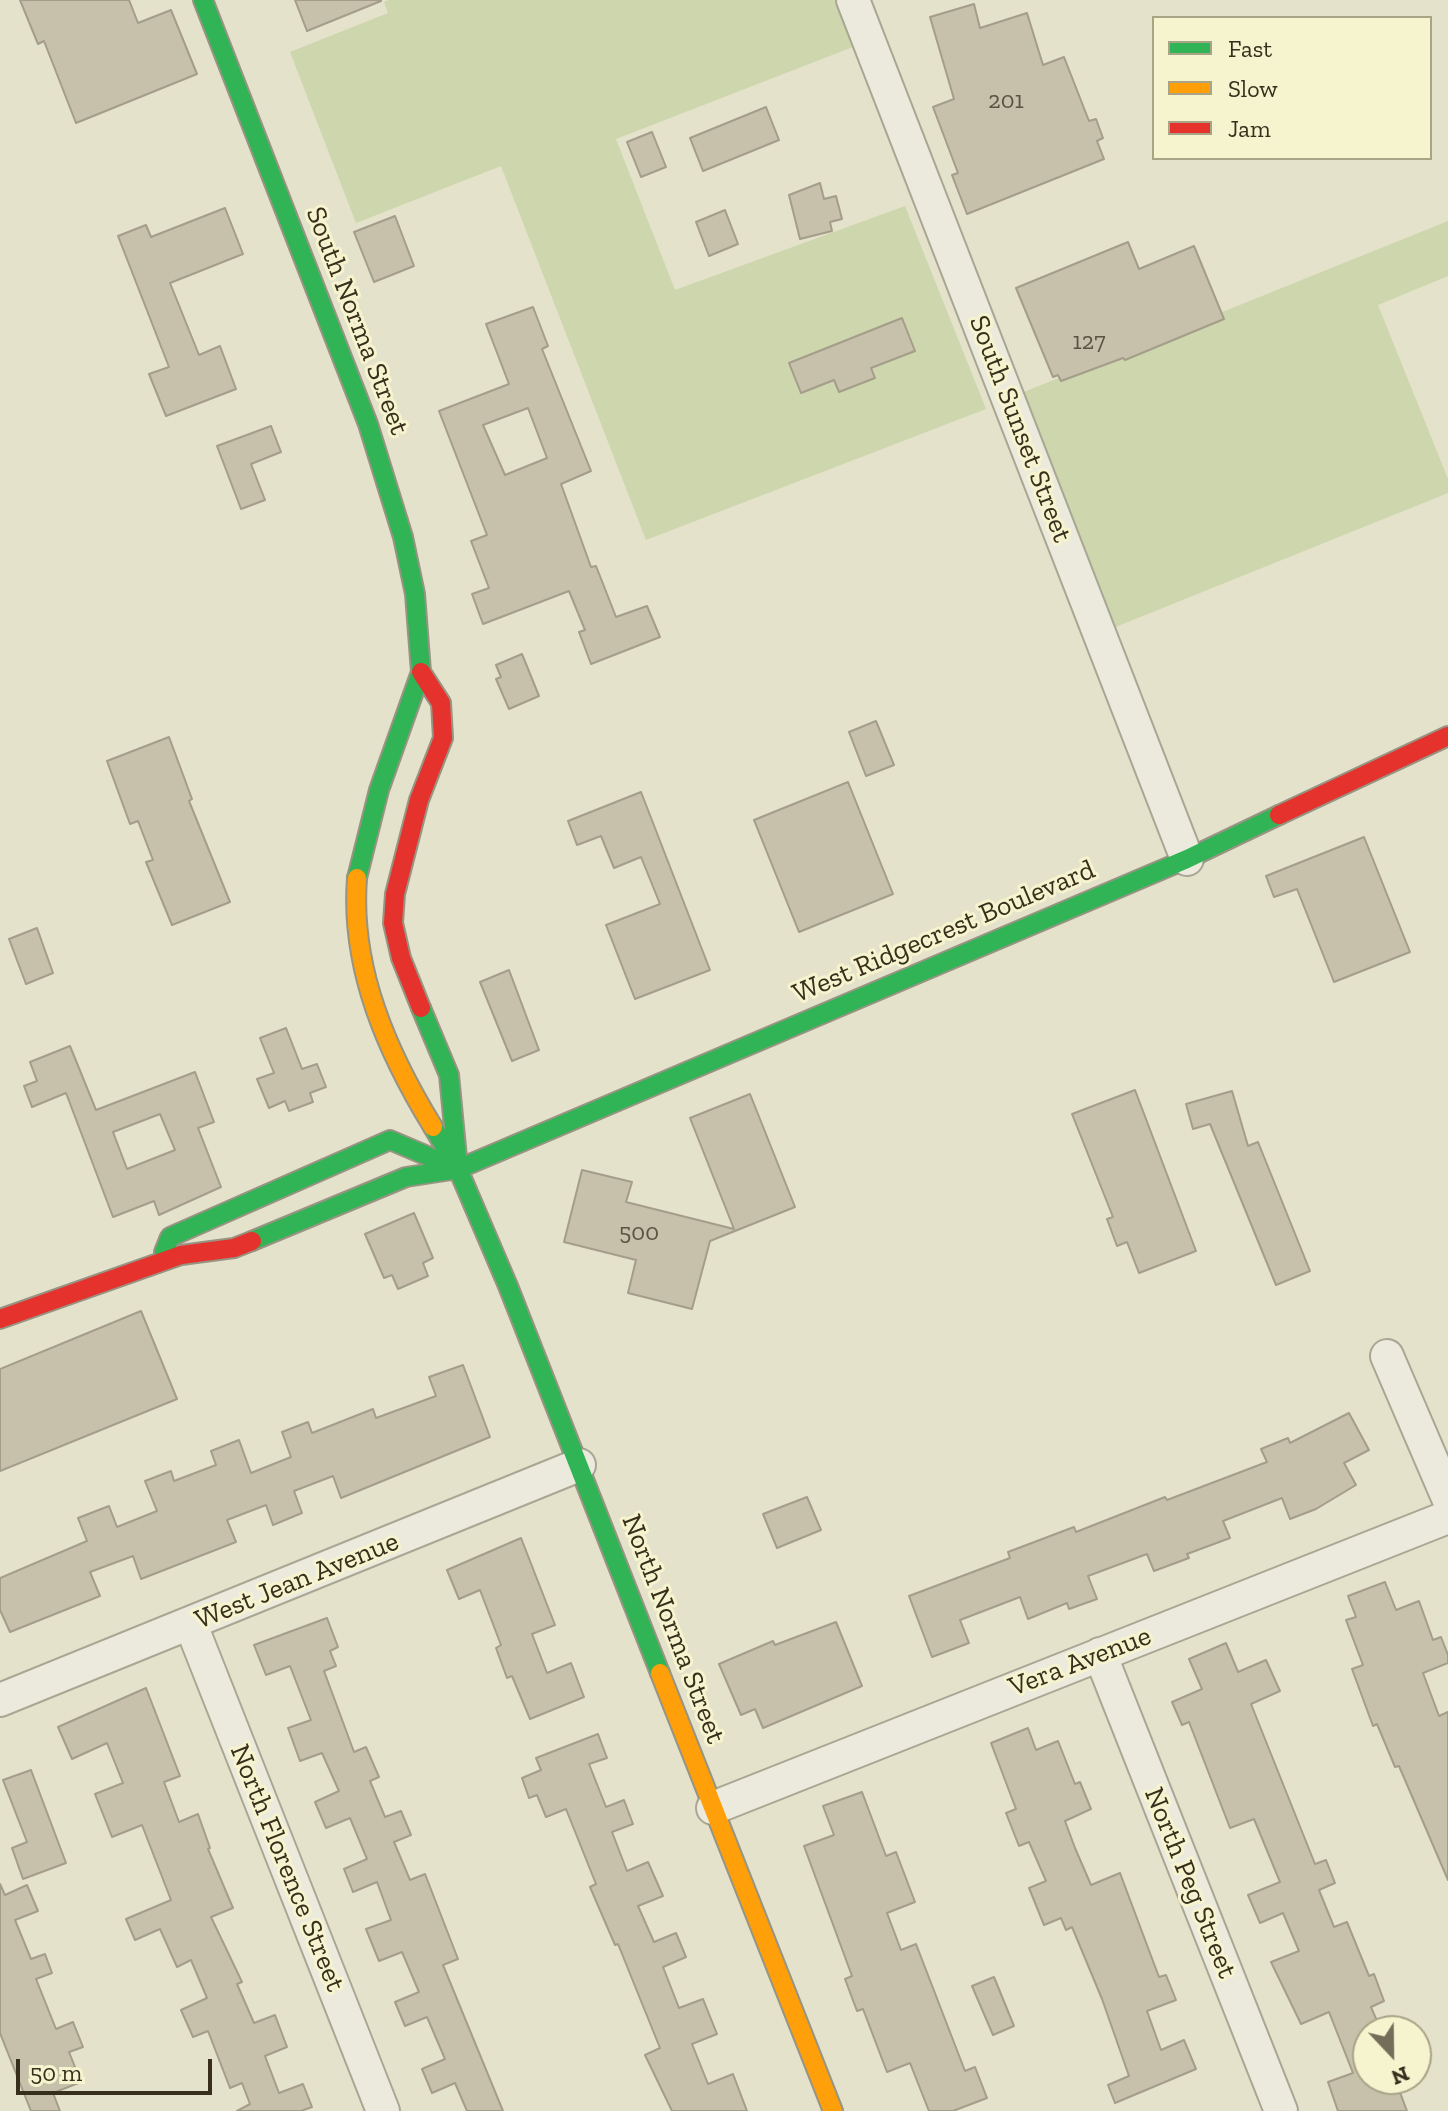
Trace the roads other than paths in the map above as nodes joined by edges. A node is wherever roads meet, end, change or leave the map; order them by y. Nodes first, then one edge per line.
1 (203, 0) edge
2 (853, 0) edge
3 (421, 672) junction
4 (1448, 736) edge
5 (1187, 859) junction
6 (458, 1169) junction
7 (159, 1262) junction
8 (0, 1319) edge
9 (1387, 1356) dead end
10 (579, 1465) junction
11 (1448, 1498) edge
12 (1448, 1517) edge
13 (191, 1625) junction
14 (1100, 1654) junction
15 (7, 1698) edge
16 (713, 1808) junction
17 (383, 2111) edge
18 (833, 2111) edge
19 (1281, 2111) edge

1 - 3 main road, South Norma Street
2 - 5 street, South Sunset Street
3 - 6 main road, South Norma Street
3 - 6 main road, South Norma Street
4 - 5 main road, West Ridgecrest Boulevard
5 - 6 main road, West Ridgecrest Boulevard
6 - 7 main road, West Ridgecrest Boulevard
6 - 7 main road
6 - 10 main road, North Norma Street
7 - 8 main road, West Ridgecrest Boulevard
9 - 11 street
10 - 13 street, West Jean Avenue
10 - 16 main road, North Norma Street
12 - 14 street, Vera Avenue
13 - 15 street, West Jean Avenue
13 - 17 street, North Florence Street
14 - 16 street, Vera Avenue
14 - 19 street, North Peg Street
16 - 18 main road, North Norma Street

